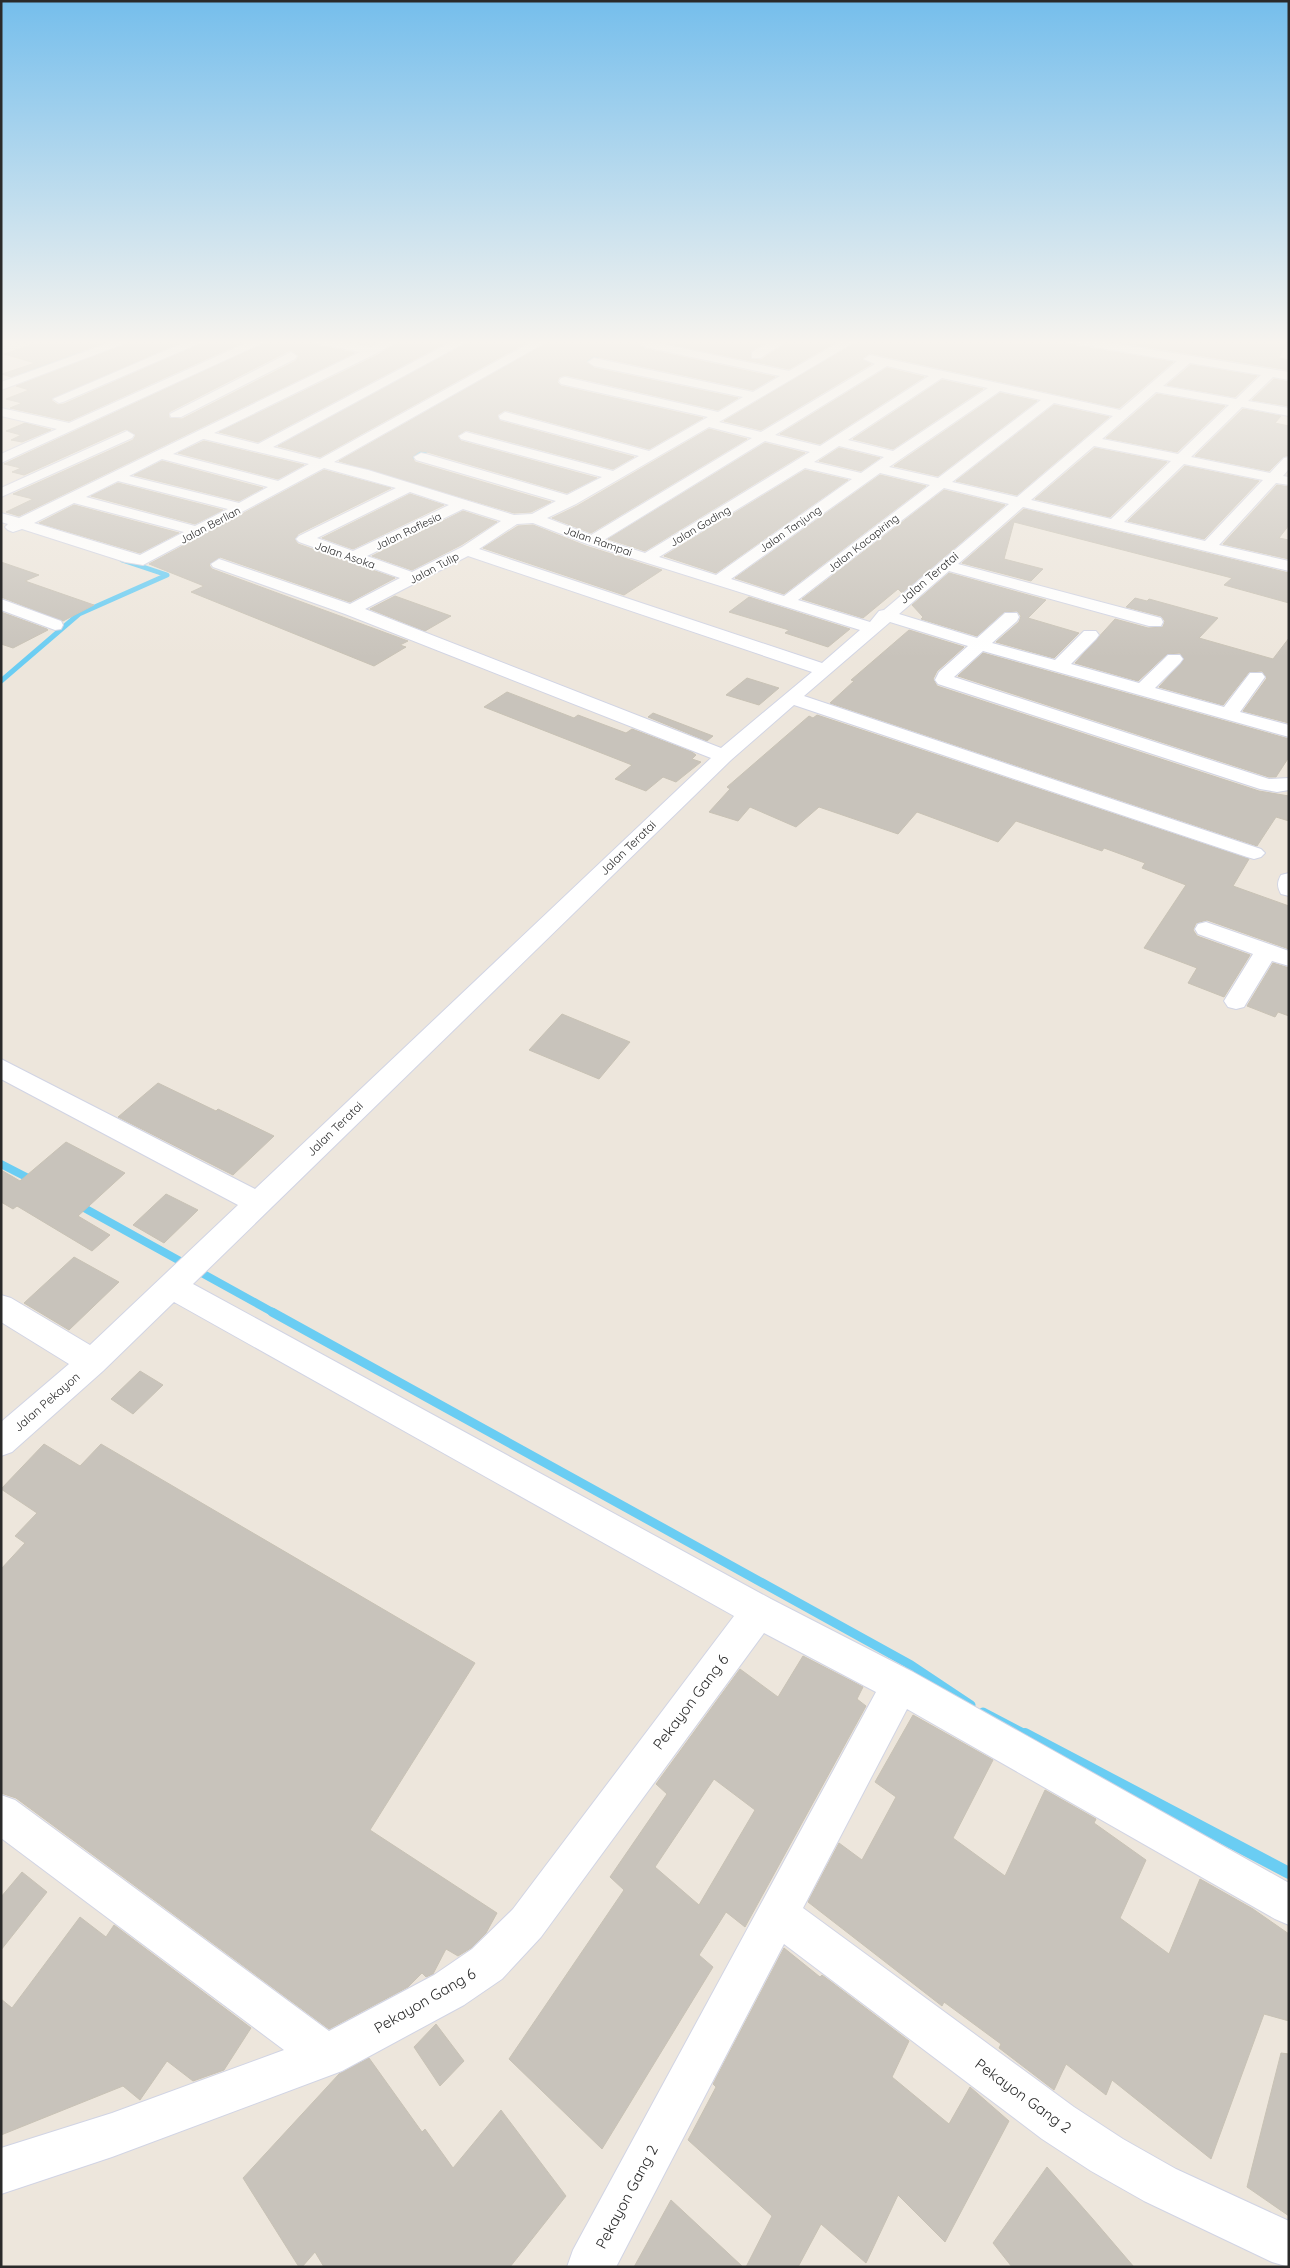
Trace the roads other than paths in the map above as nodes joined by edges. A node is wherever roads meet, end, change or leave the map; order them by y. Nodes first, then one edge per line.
1 (29, 446) edge
2 (103, 446) edge
3 (157, 446) edge
4 (182, 446) edge
5 (252, 446) edge
6 (265, 446) edge
7 (354, 446) edge
8 (503, 446) edge
9 (616, 446) edge
10 (667, 446) edge
11 (748, 446) edge
12 (800, 446) edge
13 (830, 446) edge
14 (856, 446) edge
15 (910, 446) edge
16 (990, 446) edge
17 (1085, 446) edge
18 (1115, 446) edge
19 (1196, 446) edge
20 (261, 448) junction
21 (822, 451) junction
22 (170, 452) junction
23 (650, 455) junction
24 (895, 456) junction
25 (421, 457) dead end
26 (1, 459) edge
27 (1182, 459) junction
28 (1289, 461) edge
29 (325, 462) junction
30 (803, 463) junction
31 (877, 468) junction
32 (616, 476) junction
33 (118, 477) junction
34 (863, 478) junction
35 (1274, 478) junction
36 (1289, 481) edge
37 (940, 484) junction
38 (279, 486) junction
39 (409, 487) junction
40 (1, 493) edge
41 (74, 498) junction
42 (571, 501) junction
43 (1020, 502) junction
44 (462, 504) junction
45 (241, 508) junction
46 (535, 518) junction
47 (514, 520) junction
48 (1114, 524) junction
49 (11, 525) edge
50 (196, 532) junction
51 (592, 541) junction
52 (1208, 547) junction
53 (466, 550) junction
54 (354, 558) junction
55 (647, 558) junction
56 (219, 564) dead end
57 (945, 565) junction
58 (1289, 566) edge
59 (414, 578) junction
60 (718, 581) junction
61 (786, 602) junction
62 (1, 604) edge
63 (351, 610) junction
64 (1011, 616) dead end
65 (878, 622) junction
66 (1155, 622) dead end
67 (55, 625) dead end
68 (1090, 635) dead end
69 (978, 644) junction
70 (1174, 659) dead end
71 (1059, 666) junction
72 (824, 670) junction
73 (1256, 677) dead end
74 (1142, 690) junction
75 (791, 698) junction
76 (1228, 715) junction
77 (1289, 731) edge
78 (724, 756) junction
79 (1289, 784) edge
80 (1254, 853) dead end
81 (1289, 880) edge
82 (1289, 889) edge
83 (1206, 929) dead end
84 (1266, 951) junction
85 (1289, 959) edge
86 (1236, 1001) dead end
87 (1, 1068) edge
88 (258, 1203) junction
89 (177, 1280) junction
90 (1, 1307) edge
91 (92, 1362) junction
92 (1, 1442) edge
93 (759, 1611) junction
94 (900, 1685) junction
95 (1, 1814) edge
96 (1289, 1905) edge
97 (777, 1914) junction
98 (327, 2056) junction
99 (1, 2171) edge
100 (1289, 2245) edge
101 (590, 2267) edge

1 - 26 street
2 - 40 street
3 - 22 street
4 - 22 street
5 - 20 street, Jalan Rampai
6 - 20 street
7 - 29 street, Jalan Berlian
8 - 32 street
9 - 23 street
10 - 23 street
11 - 51 street
12 - 21 street
13 - 21 street, Jalan Gading
14 - 24 street
15 - 24 street, Jalan Tanjung
16 - 37 street, Jalan Kacapiring
17 - 43 street, Jalan Teratai
18 - 27 street
19 - 27 street
20 - 29 street, Jalan Rampai
21 - 30 street, Jalan Gading
22 - 33 street
22 - 38 street
23 - 32 street
24 - 31 street, Jalan Tanjung
25 - 42 street
27 - 35 street
27 - 48 street
28 - 35 street
29 - 38 street, Jalan Berlian
29 - 39 street, Jalan Rampai
30 - 34 street
30 - 55 street, Jalan Gading
31 - 34 street, Jalan Tanjung
31 - 37 street
32 - 42 street
33 - 41 street
33 - 45 street
34 - 60 street, Jalan Tanjung
35 - 36 street
35 - 52 street
37 - 43 street
37 - 61 street, Jalan Kacapiring
38 - 45 street, Jalan Berlian
39 - 44 street, Jalan Rampai
39 - 54 street, Jalan Asoka
41 - 49 street
41 - 50 street
42 - 46 street
43 - 48 street
43 - 57 street, Jalan Teratai
44 - 47 street, Jalan Rampai
44 - 54 street, Jalan Raflesia
45 - 50 street, Jalan Berlian
46 - 47 street, Jalan Rampai
46 - 51 street, Jalan Rampai
47 - 53 street, Jalan Tulip
48 - 52 street
49 - 50 street, Jalan Berlian
51 - 55 street, Jalan Rampai
52 - 58 street
53 - 59 street, Jalan Tulip
53 - 72 street
54 - 59 street, Jalan Asoka
55 - 60 street, Jalan Rampai
56 - 63 street
57 - 65 street, Jalan Teratai
57 - 66 street
59 - 63 street, Jalan Tulip
60 - 61 street, Jalan Rampai
61 - 65 street, Jalan Rampai
62 - 67 street
63 - 78 street
64 - 69 street
65 - 69 street, Jalan Rampai
65 - 72 street, Jalan Teratai
68 - 71 street
69 - 71 street, Jalan Rampai
69 - 79 street
70 - 74 street
71 - 74 street, Jalan Rampai
72 - 75 street, Jalan Teratai
73 - 76 street
74 - 76 street, Jalan Rampai
75 - 78 street, Jalan Teratai
75 - 80 street
76 - 77 street, Jalan Rampai
78 - 88 street, Jalan Teratai
81 - 82 street
83 - 84 street
84 - 85 street
84 - 86 street
87 - 88 street
88 - 89 street, Jalan Teratai
89 - 91 street, Jalan Teratai
89 - 93 street
90 - 91 street
91 - 92 street, Jalan Pekayon
93 - 94 street
93 - 98 street, Pekayon Gang 6
94 - 96 street
94 - 97 street, Pekayon Gang 2
95 - 98 street
97 - 100 street, Pekayon Gang 2
97 - 101 street, Pekayon Gang 2
98 - 99 street, Pekayon Gang 6

